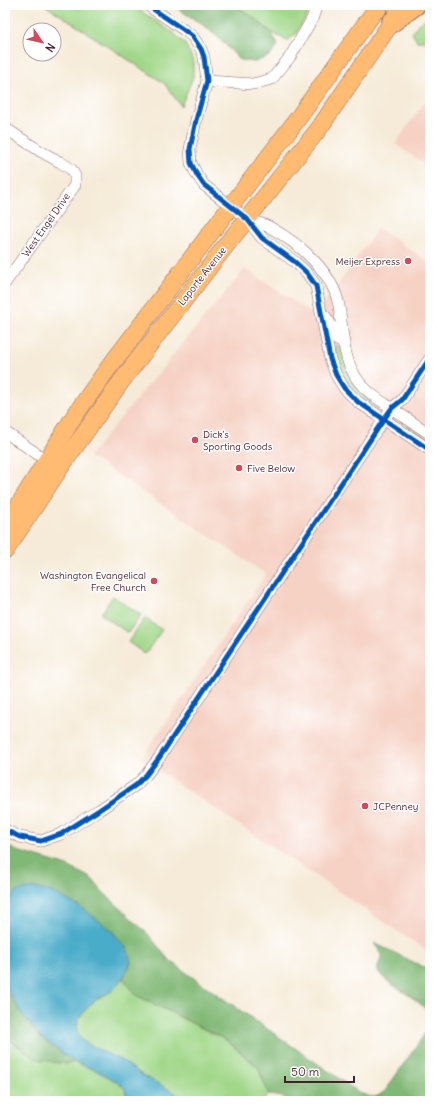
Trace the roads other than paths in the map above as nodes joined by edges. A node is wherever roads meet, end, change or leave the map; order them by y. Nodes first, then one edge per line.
1 (147, 5) edge
2 (317, 5) edge
3 (403, 5) edge
4 (415, 5) edge
5 (378, 6) edge
6 (392, 22) junction
7 (207, 81) junction
8 (5, 128) edge
9 (231, 206) junction
10 (247, 219) junction
11 (5, 283) edge
12 (321, 309) junction
13 (344, 343) junction
14 (430, 358) edge
15 (392, 408) junction
16 (384, 419) junction
17 (5, 432) edge
18 (430, 434) edge
19 (430, 450) edge
20 (53, 464) junction
21 (5, 527) edge
22 (5, 551) edge
23 (5, 830) edge

1 - 7 street
2 - 7 street
3 - 6 main road, Laporte Avenue
4 - 6 highway
5 - 9 main road, Laporte Avenue
6 - 10 main road, Laporte Avenue
7 - 9 street
8 - 11 street, West Engel Drive
9 - 10 street
9 - 20 main road, Laporte Avenue
10 - 12 street
10 - 13 street
10 - 20 main road, Laporte Avenue
12 - 13 street
12 - 16 street
13 - 15 street
14 - 15 street
15 - 16 street
15 - 18 street
16 - 19 street
16 - 23 street
17 - 20 street
20 - 21 main road, Laporte Avenue
20 - 22 main road, Laporte Avenue

